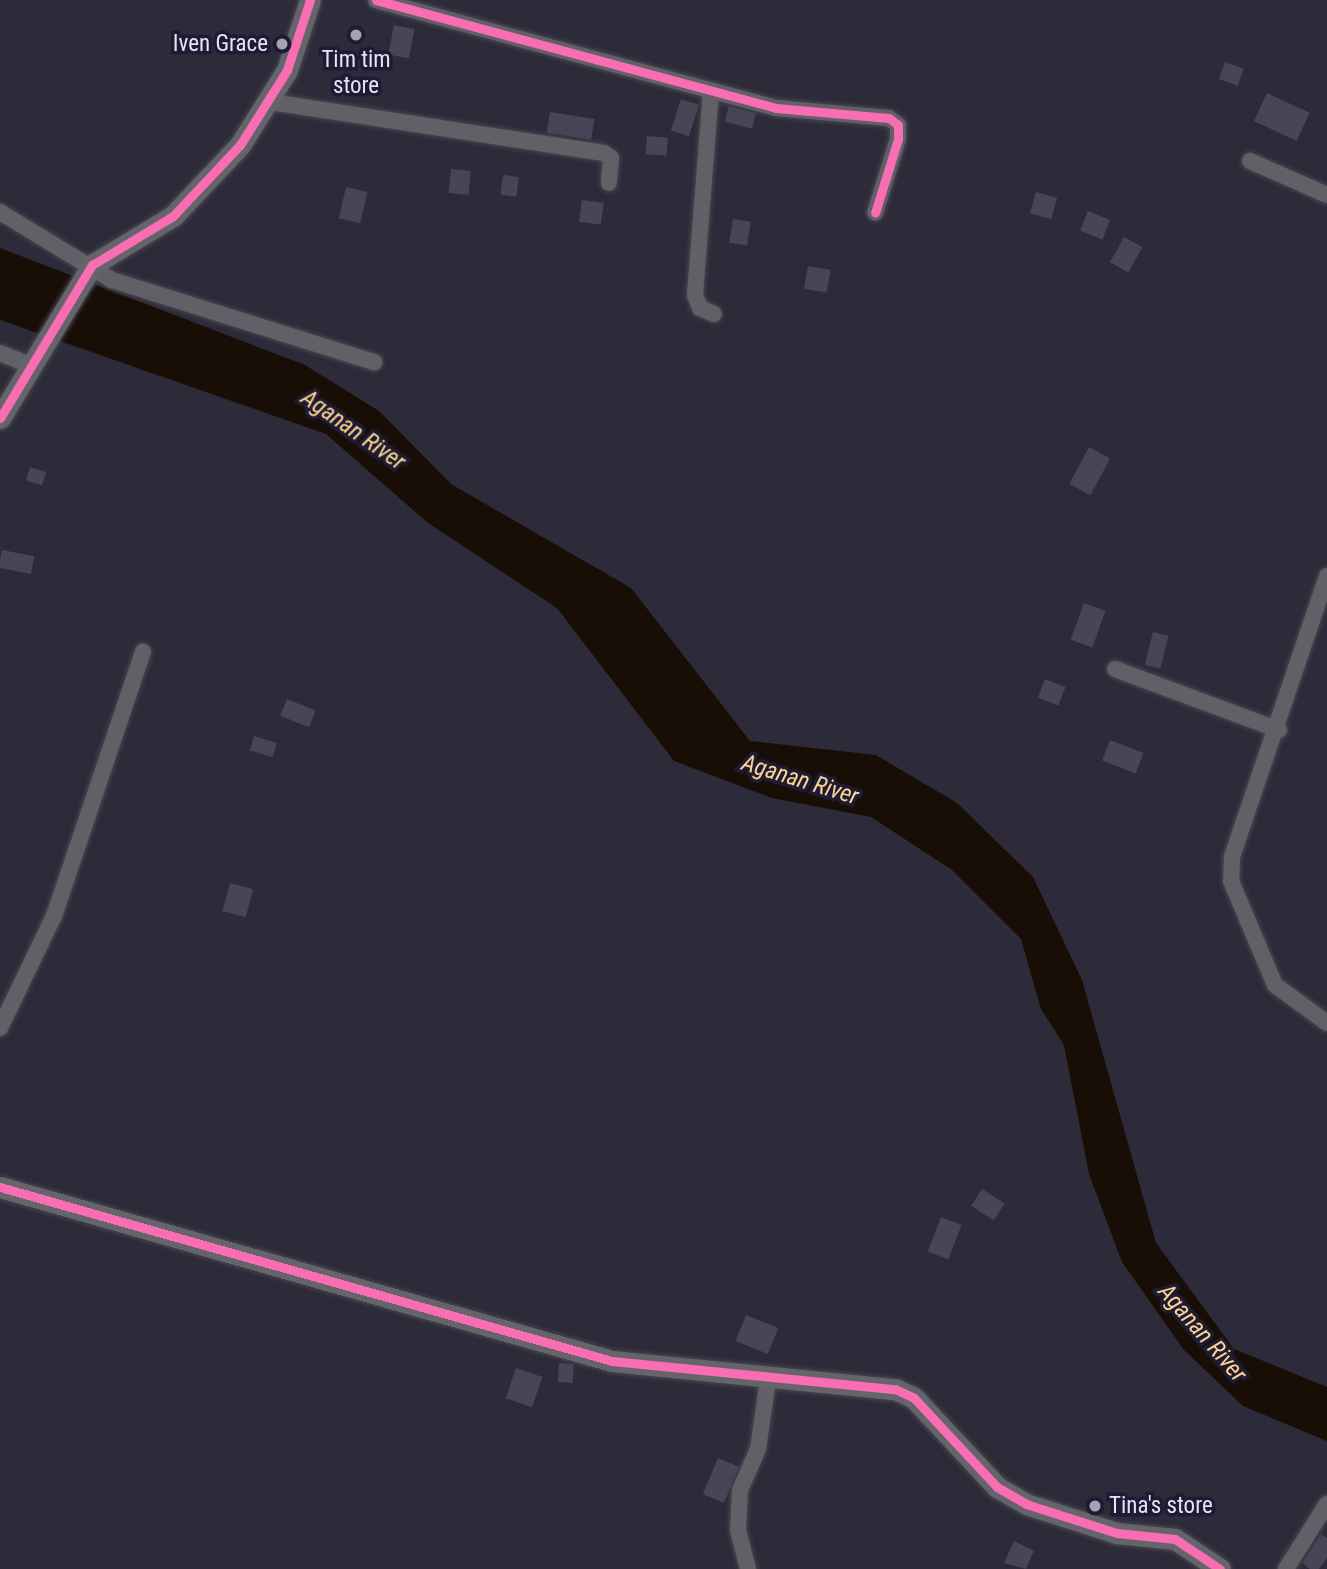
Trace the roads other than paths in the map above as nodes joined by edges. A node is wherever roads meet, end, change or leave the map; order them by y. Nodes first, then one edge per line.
1 (310, 0) edge
2 (376, 0) edge
3 (711, 91) junction
4 (271, 102) junction
5 (1250, 161) dead end
6 (609, 183) dead end
7 (1327, 195) edge
8 (0, 212) edge
9 (875, 213) dead end
10 (90, 269) junction
11 (714, 314) dead end
12 (0, 353) edge
13 (33, 358) junction
14 (374, 362) dead end
15 (0, 418) edge
16 (1327, 576) edge
17 (1324, 593) edge
18 (143, 652) dead end
19 (1115, 669) dead end
20 (1279, 730) junction
21 (1327, 1023) edge
22 (0, 1028) edge
23 (0, 1187) edge
24 (768, 1380) junction
25 (1327, 1504) edge
26 (748, 1569) edge
27 (1220, 1569) edge
28 (1286, 1569) edge

1 - 4 street
2 - 3 street
3 - 9 street
3 - 11 street
4 - 6 street
4 - 10 street
5 - 7 street
8 - 10 street
10 - 13 street
10 - 14 street
12 - 13 street
13 - 15 street
16 - 17 street
17 - 20 street
18 - 22 street
19 - 20 street
20 - 21 street
23 - 24 street
24 - 26 street
24 - 27 street
25 - 28 street

